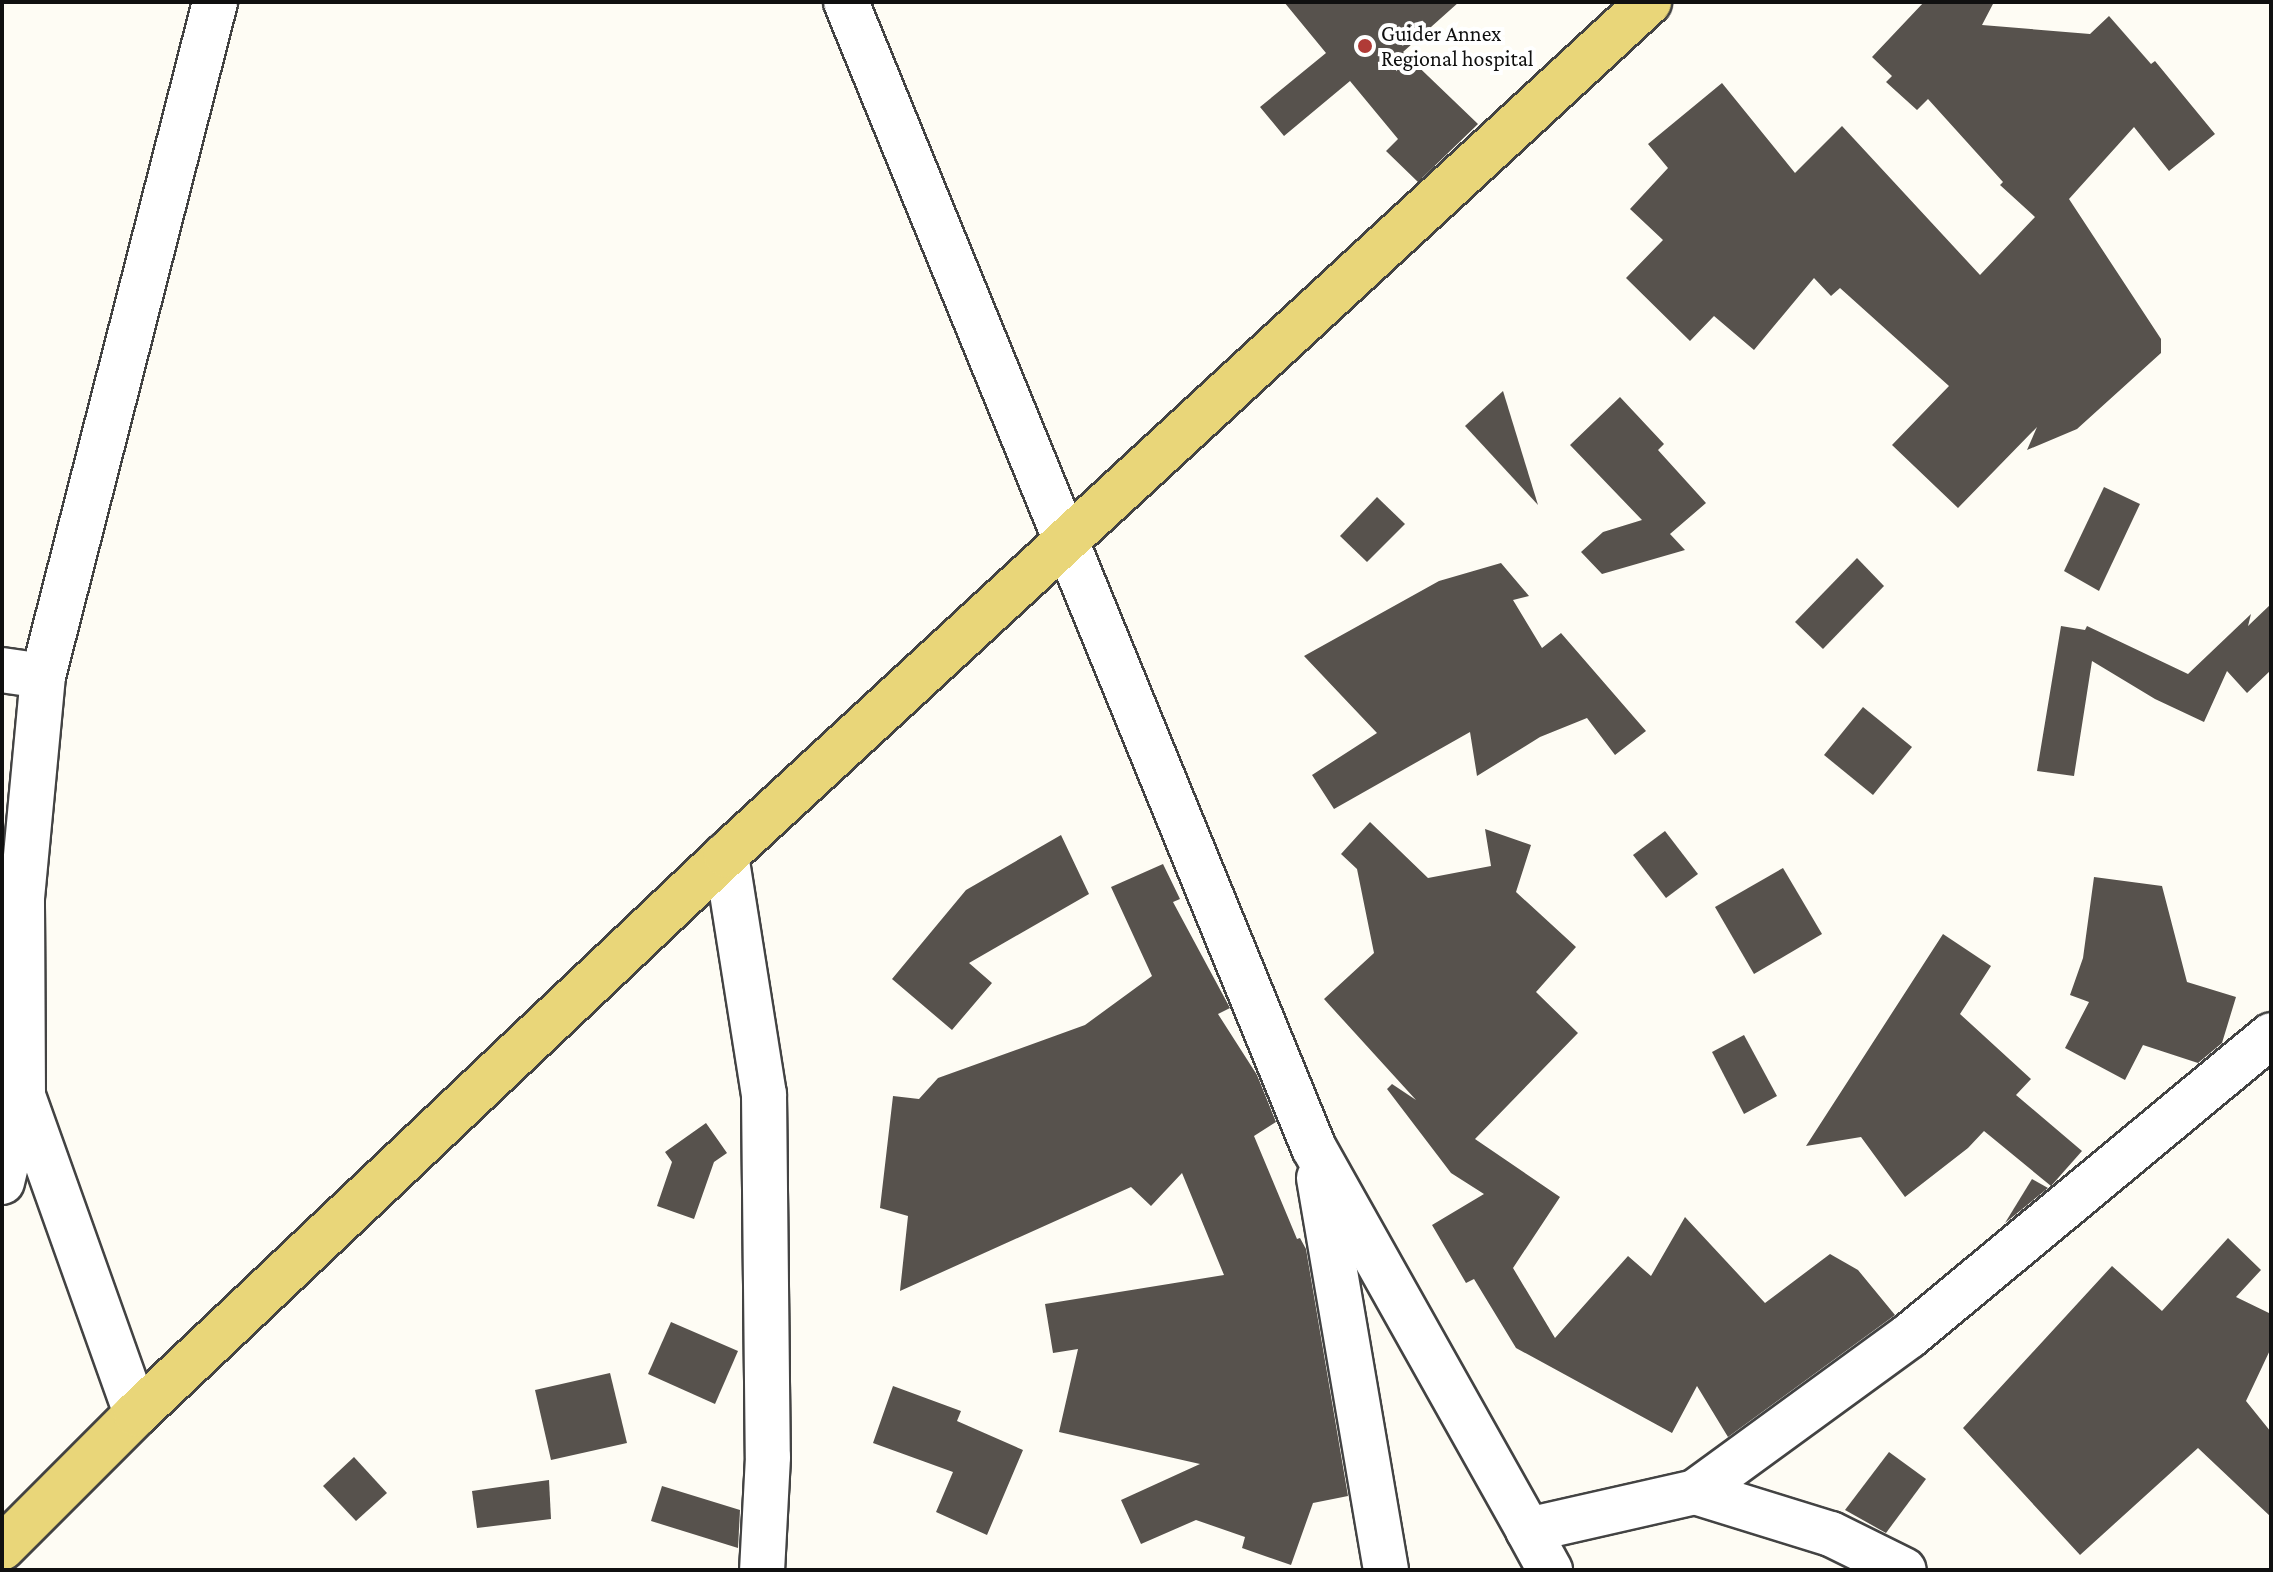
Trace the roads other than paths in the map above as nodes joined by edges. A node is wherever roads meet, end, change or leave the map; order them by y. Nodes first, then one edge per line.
1 (215, 2) edge
2 (846, 2) edge
3 (1649, 2) edge
4 (1068, 541) junction
5 (22, 673) edge
6 (726, 855) junction
7 (2271, 1035) edge
8 (23, 1096) junction
9 (1314, 1148) junction
10 (2, 1182) edge
11 (136, 1414) junction
12 (1695, 1492) junction
13 (1528, 1530) junction
14 (2, 1548) edge
15 (762, 1570) edge
16 (1386, 1570) edge
17 (1550, 1570) edge
18 (1904, 1570) edge

1 - 5 street
2 - 4 street
3 - 4 main road
4 - 6 main road
4 - 9 street
5 - 8 street
6 - 11 main road
6 - 15 street
7 - 12 street
8 - 10 street
8 - 11 street
9 - 13 street
9 - 16 street
11 - 14 main road
12 - 13 street
12 - 18 street
13 - 17 street

